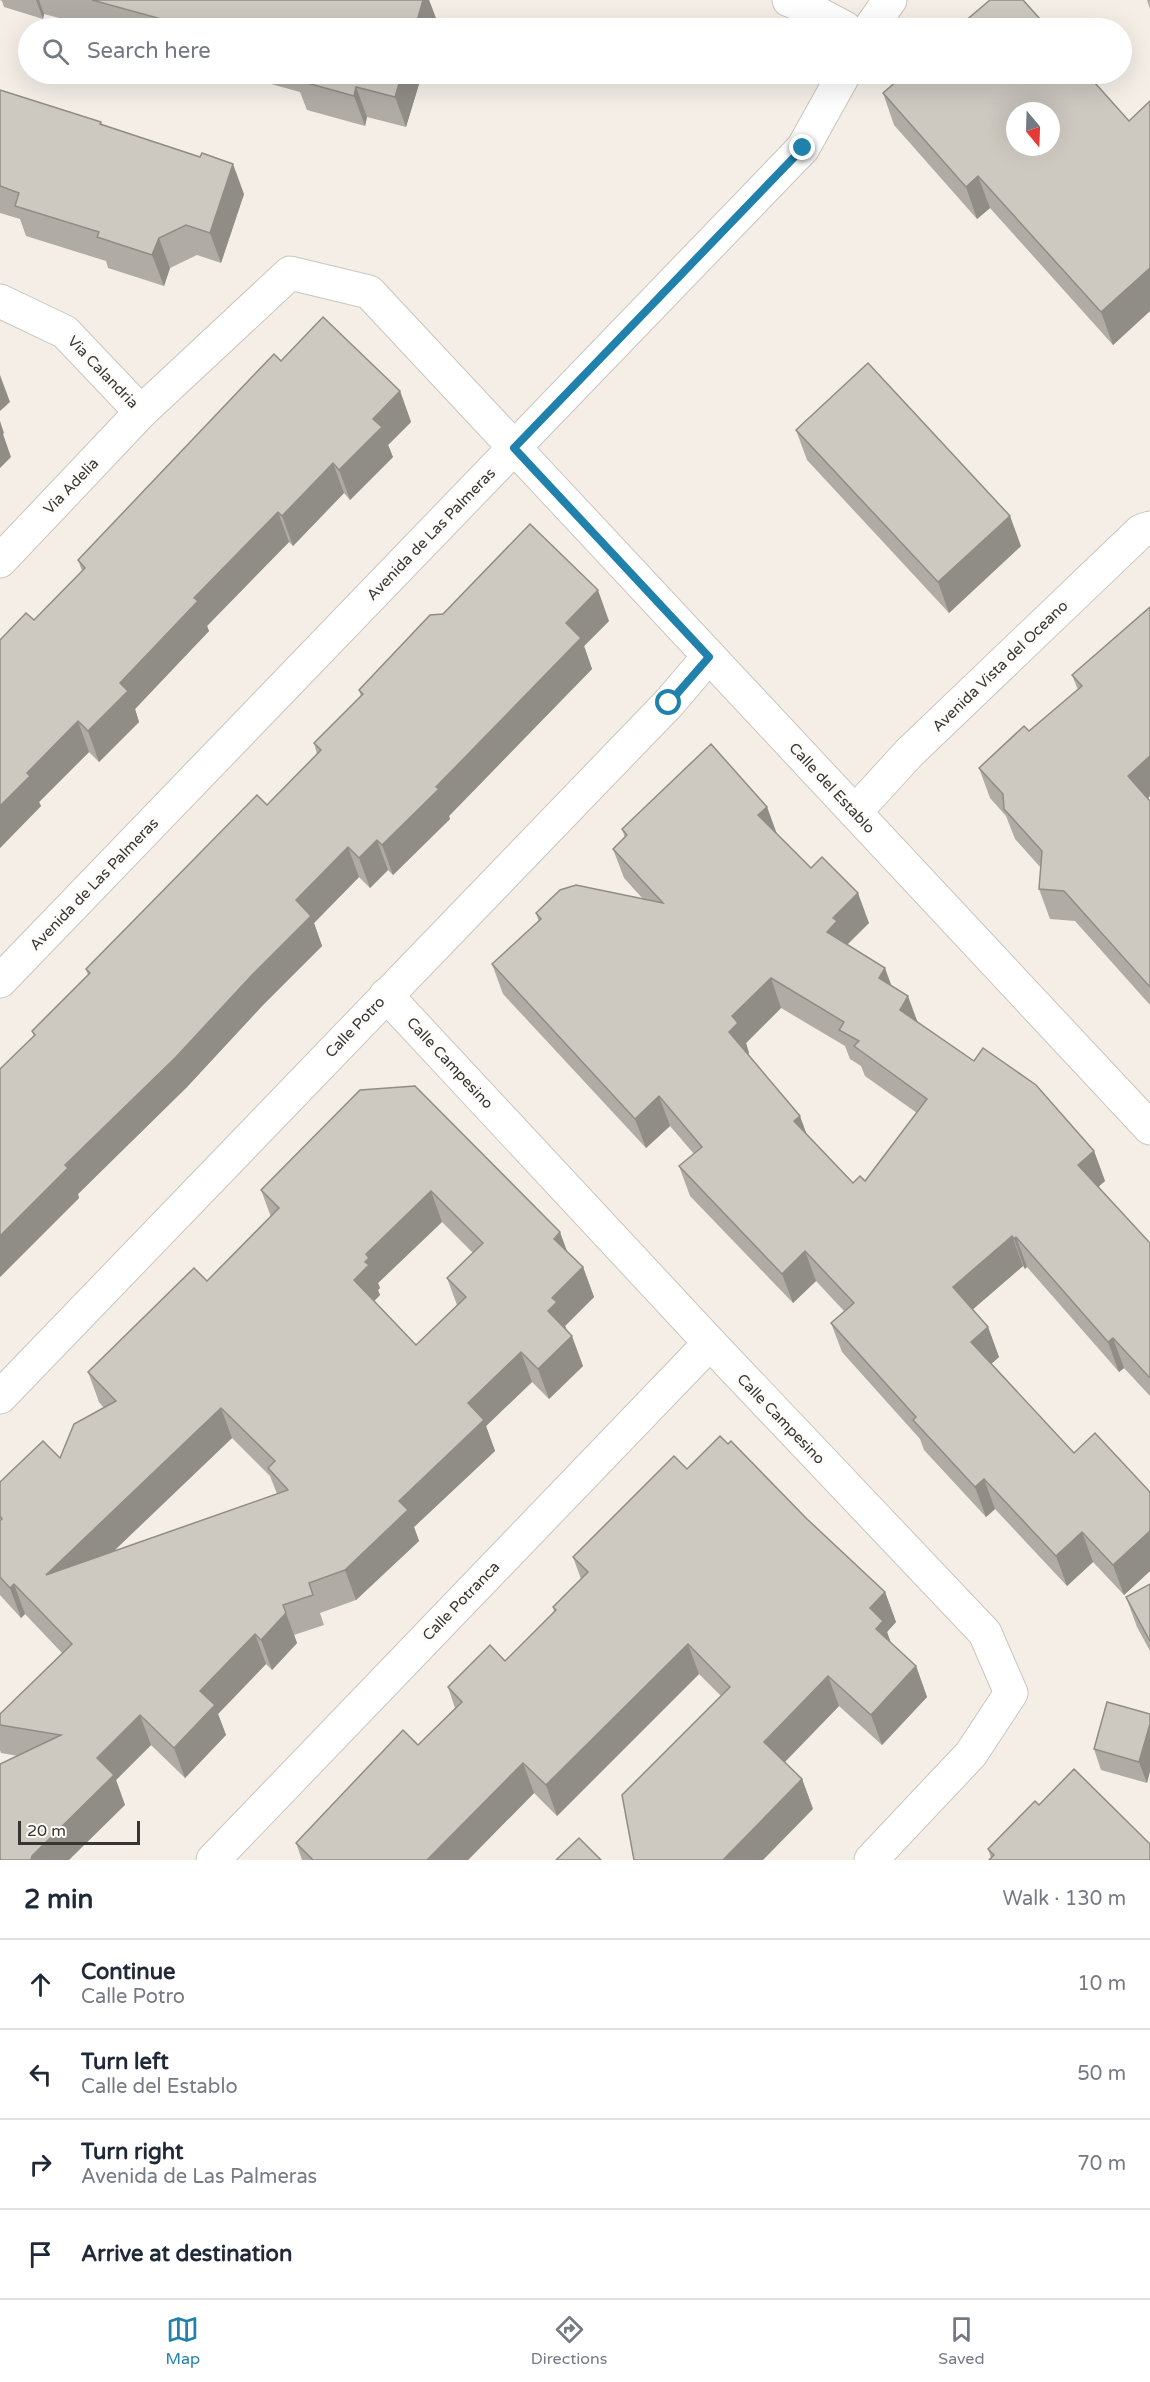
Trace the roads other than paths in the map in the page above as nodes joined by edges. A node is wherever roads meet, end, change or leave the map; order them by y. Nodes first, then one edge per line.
1 (789, 0) edge
2 (890, 0) edge
3 (826, 18) edge
4 (877, 18) edge
5 (838, 84) edge
6 (0, 301) edge
7 (141, 412) junction
8 (514, 448) junction
9 (1150, 528) edge
10 (0, 561) edge
11 (709, 657) junction
12 (855, 812) junction
13 (0, 981) edge
14 (386, 995) junction
15 (1150, 1128) edge
16 (710, 1343) junction
17 (0, 1397) edge
18 (213, 1860) edge
19 (871, 1860) edge

1 - 3 street
2 - 4 street
5 - 8 street, Avenida de Las Palmeras
6 - 7 street, Via Calandria
7 - 8 street, Via Adelia
7 - 10 street, Via Adelia
8 - 11 street, Calle del Establo
8 - 13 street, Avenida de Las Palmeras
9 - 12 street, Avenida Vista del Oceano
11 - 12 street, Calle del Establo
11 - 14 street, Calle Potro
12 - 15 street, Calle del Establo
14 - 16 street, Calle Campesino
14 - 17 street, Calle Potro
16 - 18 street, Calle Potranca
16 - 19 street, Calle Campesino

